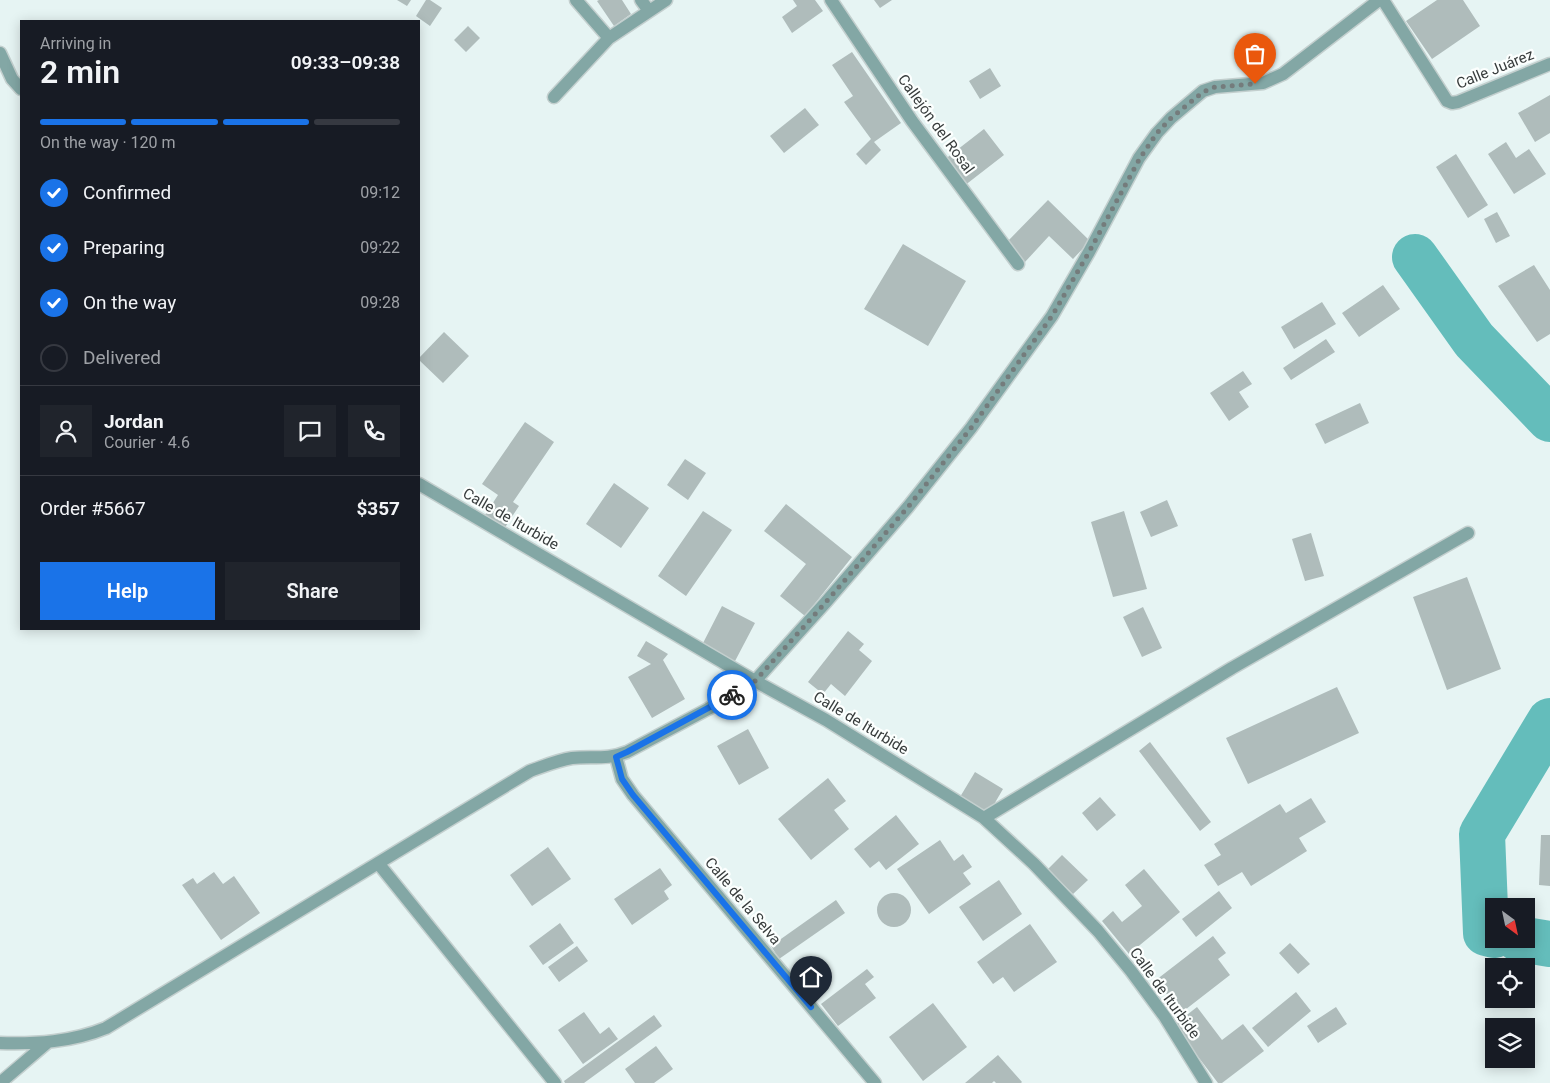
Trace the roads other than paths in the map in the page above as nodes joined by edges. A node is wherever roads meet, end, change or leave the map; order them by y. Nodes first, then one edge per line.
1 (576, 0) edge
2 (642, 0) edge
3 (666, 0) edge
4 (830, 0) edge
5 (1379, 0) edge
6 (1383, 0) edge
7 (649, 11) junction
8 (609, 38) junction
9 (0, 53) edge
10 (1550, 64) edge
11 (20, 88) edge
12 (554, 97) dead end
13 (1018, 264) dead end
14 (420, 485) edge
15 (1468, 533) dead end
16 (755, 681) junction
17 (616, 757) junction
18 (984, 818) junction
19 (378, 863) junction
20 (0, 1042) edge
21 (48, 1042) junction
22 (0, 1083) edge
23 (555, 1083) edge
24 (875, 1083) edge
25 (1206, 1083) edge

1 - 8 street
2 - 7 street
3 - 7 street
4 - 13 street, Callejón del Rosal
5 - 16 street
6 - 10 street, Calle Juárez
7 - 8 street
8 - 12 street
9 - 11 street
14 - 16 street, Calle de Iturbide
15 - 18 street
16 - 17 street
16 - 18 street, Calle de Iturbide
17 - 19 street
17 - 24 street, Calle de la Selva
18 - 25 street, Calle de Iturbide
19 - 21 street
19 - 23 street
20 - 21 street
21 - 22 street

